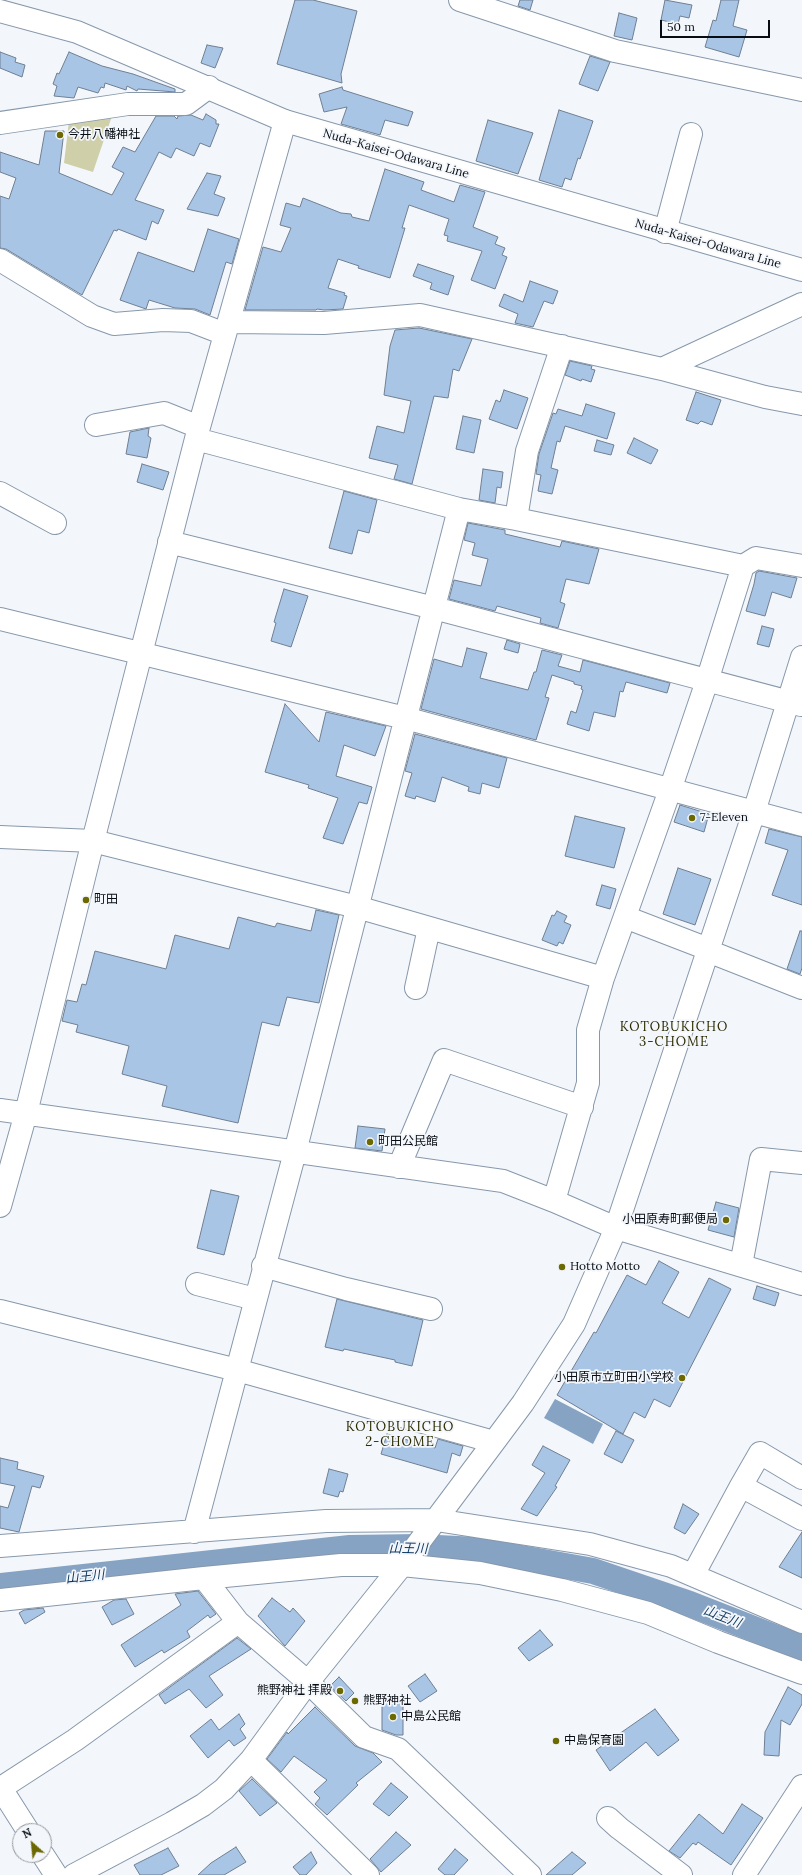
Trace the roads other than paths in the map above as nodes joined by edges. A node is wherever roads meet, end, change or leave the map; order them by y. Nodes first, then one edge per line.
1 (460, 0) edge
2 (0, 11) edge
3 (210, 87) junction
4 (802, 90) edge
5 (285, 121) junction
6 (0, 123) edge
7 (691, 134) dead end
8 (664, 232) junction
9 (0, 260) edge
10 (802, 270) edge
11 (802, 304) edge
12 (227, 328) junction
13 (562, 346) junction
14 (662, 369) junction
15 (802, 404) edge
16 (96, 425) dead end
17 (198, 433) junction
18 (0, 493) edge
19 (459, 509) junction
20 (516, 519) junction
21 (55, 523) dead end
22 (169, 542) junction
23 (743, 566) junction
24 (802, 566) edge
25 (434, 608) junction
26 (0, 619) edge
27 (141, 654) junction
28 (802, 657) edge
29 (707, 681) junction
30 (795, 703) edge
31 (405, 718) junction
32 (670, 790) junction
33 (754, 812) junction
34 (802, 825) edge
35 (0, 837) edge
36 (93, 841) junction
37 (357, 907) junction
38 (625, 917) junction
39 (429, 928) junction
40 (708, 950) junction
41 (603, 978) junction
42 (416, 988) dead end
43 (802, 988) edge
44 (582, 1107) junction
45 (0, 1110) edge
46 (26, 1113) junction
47 (295, 1152) junction
48 (802, 1163) edge
49 (399, 1167) junction
50 (554, 1201) junction
51 (0, 1206) edge
52 (616, 1228) junction
53 (741, 1265) junction
54 (263, 1266) junction
55 (197, 1284) dead end
56 (802, 1284) edge
57 (255, 1299) junction
58 (430, 1309) dead end
59 (0, 1311) edge
60 (237, 1370) junction
61 (494, 1442) junction
62 (802, 1478) edge
63 (741, 1486) junction
64 (802, 1519) edge
65 (436, 1520) junction
66 (194, 1532) junction
67 (0, 1546) edge
68 (402, 1565) junction
69 (693, 1575) junction
70 (204, 1578) junction
71 (0, 1600) edge
72 (238, 1622) junction
73 (802, 1622) edge
74 (802, 1673) edge
75 (308, 1682) junction
76 (251, 1760) junction
77 (802, 1786) edge
78 (0, 1787) edge
79 (608, 1818) dead end
80 (23, 1823) edge
81 (48, 1863) edge
82 (56, 1875) edge
83 (74, 1875) edge
84 (368, 1875) edge
85 (530, 1875) edge
86 (681, 1875) edge
87 (744, 1875) edge

1 - 4 street
2 - 3 street, Nuda-Kaisei-Odawara Line
3 - 5 street, Nuda-Kaisei-Odawara Line
3 - 6 street
5 - 8 street, Nuda-Kaisei-Odawara Line
5 - 12 street
7 - 8 street
8 - 10 street, Nuda-Kaisei-Odawara Line
9 - 12 street
11 - 14 street
12 - 13 street
12 - 17 street
13 - 14 street
13 - 20 street
14 - 15 street
16 - 17 street
17 - 19 street
17 - 22 street
18 - 21 street
19 - 20 street
19 - 25 street
20 - 23 street
22 - 25 street
22 - 27 street
23 - 24 street
23 - 29 street
25 - 29 street
25 - 31 street
26 - 27 street
27 - 31 street
27 - 36 street
28 - 30 street
29 - 30 street
29 - 32 street
30 - 33 street
31 - 32 street
31 - 37 street
32 - 33 street
32 - 38 street
33 - 34 street
33 - 40 street
35 - 36 street
36 - 37 street
36 - 46 street
37 - 39 street
37 - 47 street
38 - 40 street
38 - 41 street
39 - 41 street
39 - 42 street
40 - 43 street
40 - 52 street
41 - 44 street
44 - 49 street
44 - 50 street
45 - 46 street
46 - 47 street
46 - 51 street
47 - 49 street
47 - 54 street
48 - 53 street
49 - 50 street
50 - 52 street
52 - 53 street
52 - 61 street
53 - 56 street
54 - 57 street
54 - 58 street
55 - 57 street
57 - 60 street
59 - 60 street
60 - 61 street
60 - 66 street
61 - 65 street
62 - 63 street
63 - 64 street
63 - 69 street
65 - 66 street
65 - 68 street
65 - 69 street
66 - 67 street
68 - 70 street
68 - 74 street
68 - 75 street
69 - 73 street
70 - 71 street
70 - 72 street
72 - 75 street
72 - 78 street
75 - 76 street
75 - 85 street
76 - 83 street
76 - 84 street
77 - 87 street
78 - 80 street
79 - 86 street
81 - 82 street

